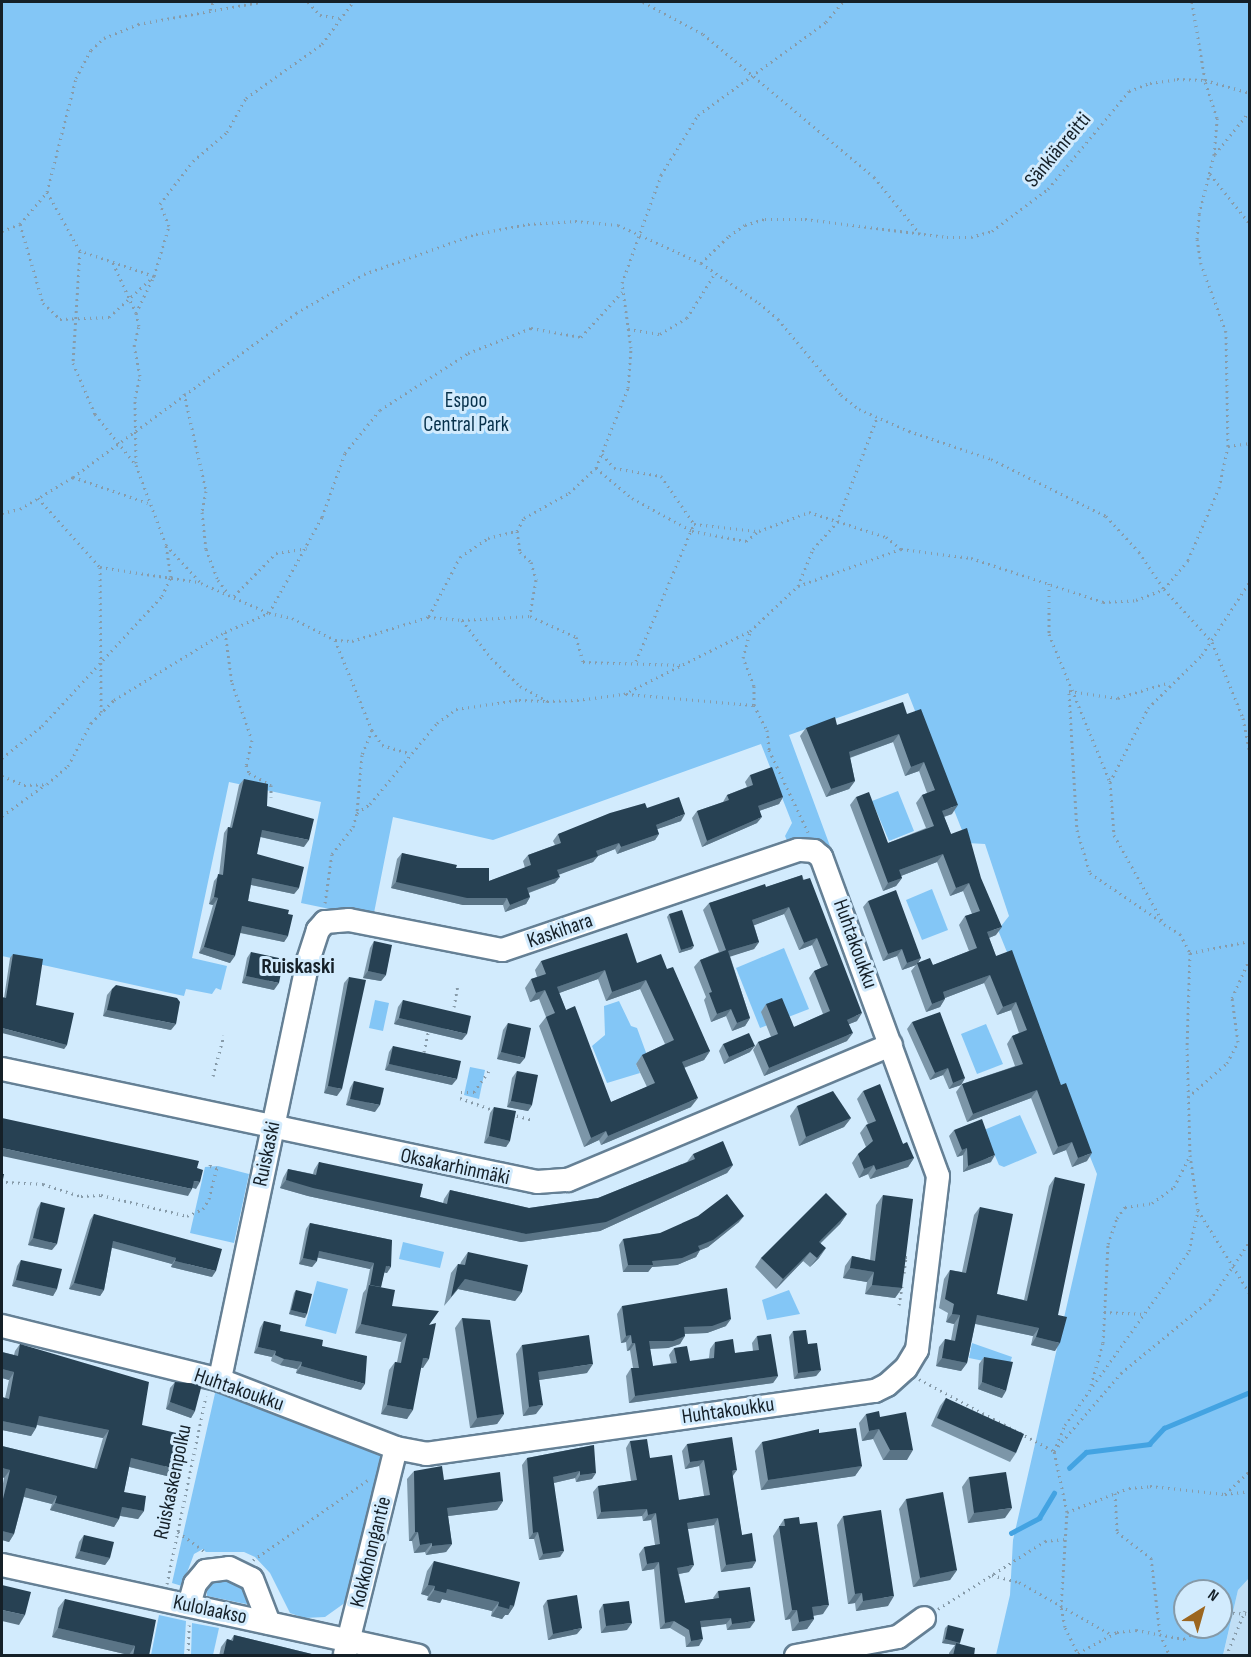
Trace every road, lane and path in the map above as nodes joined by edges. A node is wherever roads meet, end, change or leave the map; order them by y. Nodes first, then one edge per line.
1 (213, 2) edge
2 (260, 2) edge
3 (308, 2) edge
4 (353, 2) edge
5 (643, 2) edge
6 (843, 2) edge
7 (1192, 2) edge
8 (210, 10) junction
9 (340, 18) junction
10 (751, 75) junction
11 (1205, 80) junction
12 (1250, 93) edge
13 (1250, 111) edge
14 (1214, 155) junction
15 (1209, 173) junction
16 (47, 192) junction
17 (20, 224) junction
18 (1250, 224) edge
19 (2, 231) edge
20 (640, 232) junction
21 (921, 235) junction
22 (80, 251) junction
23 (112, 262) junction
24 (701, 263) junction
25 (715, 273) junction
26 (154, 276) junction
27 (622, 292) junction
28 (127, 300) junction
29 (136, 313) junction
30 (78, 317) junction
31 (628, 329) junction
32 (184, 393) junction
33 (877, 418) junction
34 (135, 430) junction
35 (120, 440) junction
36 (1250, 443) edge
37 (1228, 446) junction
38 (602, 454) junction
39 (136, 465) junction
40 (596, 468) junction
41 (73, 477) junction
42 (38, 498) junction
43 (148, 503) junction
44 (2, 513) edge
45 (837, 522) junction
46 (694, 524) junction
47 (517, 531) junction
48 (692, 531) junction
49 (759, 531) junction
50 (166, 545) junction
51 (307, 548) junction
52 (901, 549) junction
53 (100, 567) junction
54 (171, 577) junction
55 (1250, 581) edge
56 (201, 583) junction
57 (1049, 583) junction
58 (798, 586) junction
59 (1164, 589) junction
60 (228, 593) junction
61 (234, 596) junction
62 (269, 613) junction
63 (530, 616) junction
64 (428, 617) junction
65 (462, 620) junction
66 (750, 631) junction
67 (225, 632) junction
68 (335, 640) junction
69 (1212, 642) junction
70 (636, 661) junction
71 (98, 663) junction
72 (682, 665) junction
73 (1171, 682) junction
74 (1069, 691) junction
75 (624, 694) junction
76 (547, 701) junction
77 (754, 705) junction
78 (101, 713) junction
79 (372, 730) junction
80 (412, 754) junction
81 (1250, 755) edge
82 (2, 758) edge
83 (2, 776) edge
84 (1110, 782) junction
85 (47, 784) junction
86 (271, 797) dead end
87 (357, 813) junction
88 (2, 818) edge
89 (806, 850) junction
90 (1164, 924) junction
91 (322, 926) junction
92 (1250, 941) edge
93 (1190, 953) junction
94 (1250, 958) edge
95 (458, 985) dead end
96 (454, 1007) dead end
97 (431, 1023) edge
98 (224, 1035) dead end
99 (891, 1045) junction
100 (424, 1052) edge
101 (2, 1069) edge
102 (490, 1069) dead end
103 (213, 1076) dead end
104 (461, 1092) dead end
105 (1188, 1097) junction
106 (460, 1098) dead end
107 (530, 1119) dead end
108 (273, 1128) junction
109 (1190, 1155) junction
110 (211, 1161) dead end
111 (6, 1182) edge
112 (1198, 1210) junction
113 (1250, 1241) edge
114 (918, 1258) dead end
115 (1232, 1271) junction
116 (1250, 1294) edge
117 (899, 1305) dead end
118 (1104, 1312) junction
119 (1144, 1314) junction
120 (2, 1326) edge
121 (215, 1379) junction
122 (928, 1385) dead end
123 (1090, 1390) junction
124 (1054, 1451) junction
125 (394, 1456) junction
126 (1250, 1471) edge
127 (1250, 1491) edge
128 (1115, 1493) junction
129 (1225, 1494) junction
130 (1067, 1512) junction
131 (178, 1532) junction
132 (1064, 1539) junction
133 (206, 1552) dead end
134 (253, 1560) dead end
135 (2, 1565) edge
136 (992, 1575) junction
137 (163, 1601) junction
138 (1061, 1607) junction
139 (1245, 1611) junction
140 (190, 1612) junction
141 (1233, 1612) edge
142 (1250, 1614) edge
143 (924, 1618) joint
144 (269, 1623) junction
145 (1160, 1634) junction
146 (1112, 1635) junction
147 (1173, 1637) edge
148 (347, 1648) edge
149 (1079, 1654) edge
150 (188, 1656) edge
151 (418, 1656) edge
152 (796, 1656) edge
153 (1170, 1656) edge
154 (1226, 1656) edge

1 - 8 path
2 - 8 path
3 - 9 path
4 - 9 path
5 - 10 path
6 - 10 path
7 - 11 path
8 - 16 path
9 - 26 path
10 - 20 path
10 - 21 path
11 - 12 path, Sänkiänreitti
11 - 14 path
11 - 21 path, Sänkiänreitti
13 - 14 path
14 - 15 path
15 - 18 path
15 - 37 path
16 - 17 path
16 - 22 path
17 - 19 path
17 - 30 path
20 - 24 path
20 - 27 path
20 - 32 path
21 - 24 path, Sänkiänreitti
22 - 23 path
22 - 30 path
23 - 26 path
23 - 28 path
24 - 25 path
25 - 31 path
25 - 33 path
26 - 28 path
26 - 29 path
27 - 31 path
27 - 51 path
28 - 29 path
28 - 30 path
29 - 34 path
30 - 35 path
31 - 38 path
32 - 34 path
32 - 60 path
33 - 45 path
33 - 59 path
34 - 35 path
34 - 39 path
35 - 39 path
35 - 41 path
36 - 37 path
37 - 59 path
38 - 40 path
38 - 46 path
39 - 43 path
40 - 47 path
40 - 48 path
41 - 42 path
41 - 43 path
42 - 44 path
42 - 53 path
43 - 50 path
45 - 49 path
45 - 52 path
45 - 58 path
46 - 48 path
46 - 49 path
47 - 63 path
47 - 64 path
48 - 49 path
48 - 70 path
50 - 54 path
50 - 56 path
51 - 61 path
51 - 62 path
52 - 57 path
52 - 58 path
53 - 54 path
53 - 71 path
54 - 56 path
54 - 71 path
55 - 69 path
56 - 60 path
57 - 59 path
57 - 74 path
58 - 66 path
59 - 69 path
60 - 61 path
61 - 62 path
62 - 67 path
62 - 68 path
63 - 65 path
63 - 70 path
64 - 65 path
64 - 68 path
65 - 76 path
66 - 72 path
66 - 77 path
67 - 78 path
67 - 86 path
68 - 79 path
69 - 73 path
69 - 81 path
70 - 72 path
71 - 78 path
71 - 82 path
72 - 75 path
73 - 74 path
73 - 84 path
74 - 84 path
74 - 90 path
75 - 76 path
75 - 77 path
76 - 80 path
77 - 89 path
78 - 85 path
79 - 80 path
79 - 87 path
80 - 87 path
83 - 85 path
84 - 90 path
85 - 88 path
87 - 91 path
89 - 91 street, Kaskihara
89 - 99 street, Huhtakoukku
90 - 93 path
91 - 108 street, Ruiskaski
92 - 93 path
93 - 105 path
94 - 105 path
95 - 96 path
97 - 100 path
98 - 103 path
99 - 108 street, Oksakarhinmäki
99 - 125 street, Huhtakoukku
101 - 108 street, Oksakarhinmäki
102 - 104 path
105 - 109 path
106 - 107 path
108 - 121 street, Ruiskaski
109 - 112 path
109 - 118 path
110 - 111 path
112 - 115 path
112 - 119 path
113 - 115 path
114 - 117 path
115 - 116 path
115 - 124 path
118 - 119 path
118 - 123 path
119 - 123 path
120 - 121 street, Huhtakoukku
121 - 125 street, Huhtakoukku
121 - 131 path, Ruiskaskenpolku
122 - 124 path
123 - 124 path
124 - 130 path
125 - 134 path
125 - 148 street, Kokkohongantie
126 - 129 path
127 - 129 path
128 - 129 path
128 - 130 path
128 - 145 path
130 - 132 path
131 - 133 path
131 - 137 path, Ruiskaskenpolku
132 - 136 path
132 - 138 path
135 - 137 street, Kulolaakso
136 - 138 path
136 - 143 path
137 - 140 street, Kulolaakso
138 - 146 path
138 - 149 path
139 - 141 path
139 - 142 path
139 - 154 path
140 - 144 street, Kulolaakso
140 - 144 street
140 - 150 path
143 - 152 street
144 - 148 street, Kulolaakso
145 - 146 path
145 - 147 path
145 - 153 path
146 - 149 path
148 - 151 street, Kulolaakso

